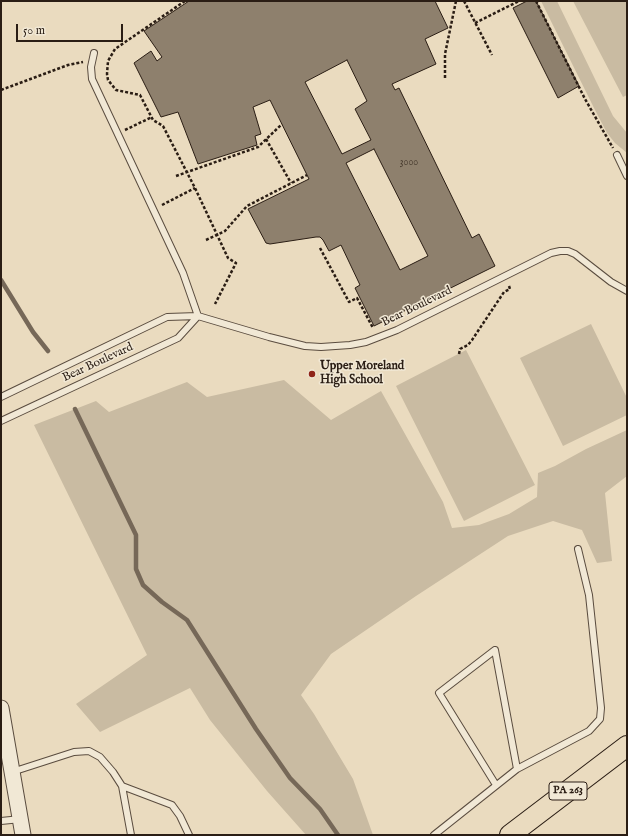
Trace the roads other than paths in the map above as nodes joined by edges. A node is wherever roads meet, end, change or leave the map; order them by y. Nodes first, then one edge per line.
1 (94, 56) road end
2 (617, 156) road end
3 (627, 176) edge
4 (627, 291) edge
5 (198, 316) junction
6 (1, 397) edge
7 (1, 422) edge
8 (578, 549) dead end
9 (1, 708) edge
10 (627, 746) edge
11 (517, 769) junction
12 (12, 772) junction
13 (496, 785) junction
14 (122, 786) junction
15 (21, 819) junction
16 (1, 821) edge
17 (23, 835) edge
18 (131, 835) edge
19 (189, 835) edge
20 (434, 835) edge
21 (510, 835) edge

1 - 5 lane
2 - 3 lane
4 - 5 lane, Bear Boulevard
5 - 6 lane, Bear Boulevard
5 - 7 lane, Bear Boulevard
8 - 11 lane
9 - 12 street
10 - 21 highway, PA 263
11 - 13 lane
11 - 13 lane
12 - 14 lane
12 - 15 street
13 - 20 lane
14 - 18 lane
14 - 19 lane
15 - 16 lane
15 - 17 street

